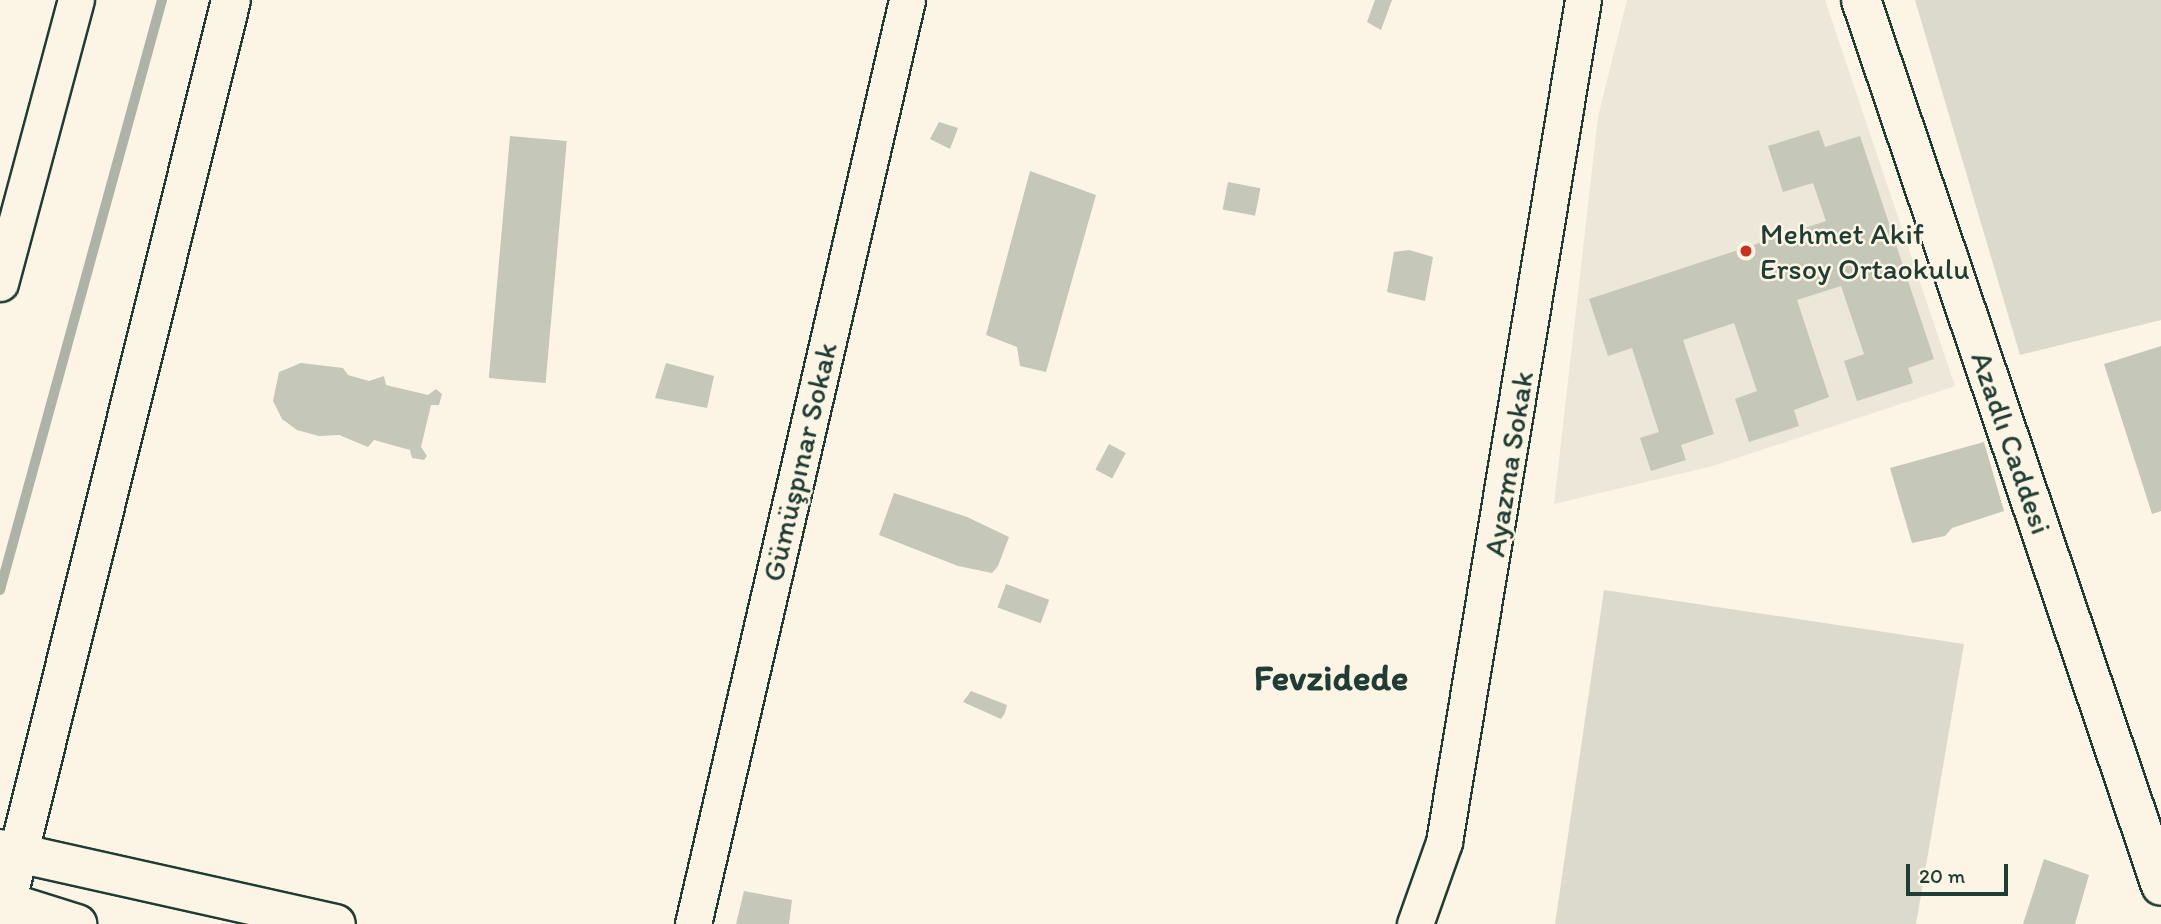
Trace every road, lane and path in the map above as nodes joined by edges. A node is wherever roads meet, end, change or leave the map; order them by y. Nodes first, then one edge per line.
1 (76, 0) edge
2 (231, 0) edge
3 (907, 0) edge
4 (1583, 0) edge
5 (1861, 0) edge
6 (0, 284) edge
7 (10, 851) edge
8 (2161, 886) edge
9 (3, 909) edge
10 (77, 924) edge
11 (336, 924) edge
12 (693, 924) edge
13 (1416, 924) edge

1 - 6 street
2 - 7 street
3 - 12 street, Gümüşpınar Sokak
4 - 13 street, Ayazma Sokak
5 - 8 street, Azadlı Caddesi
7 - 9 street
7 - 11 street
9 - 10 street

